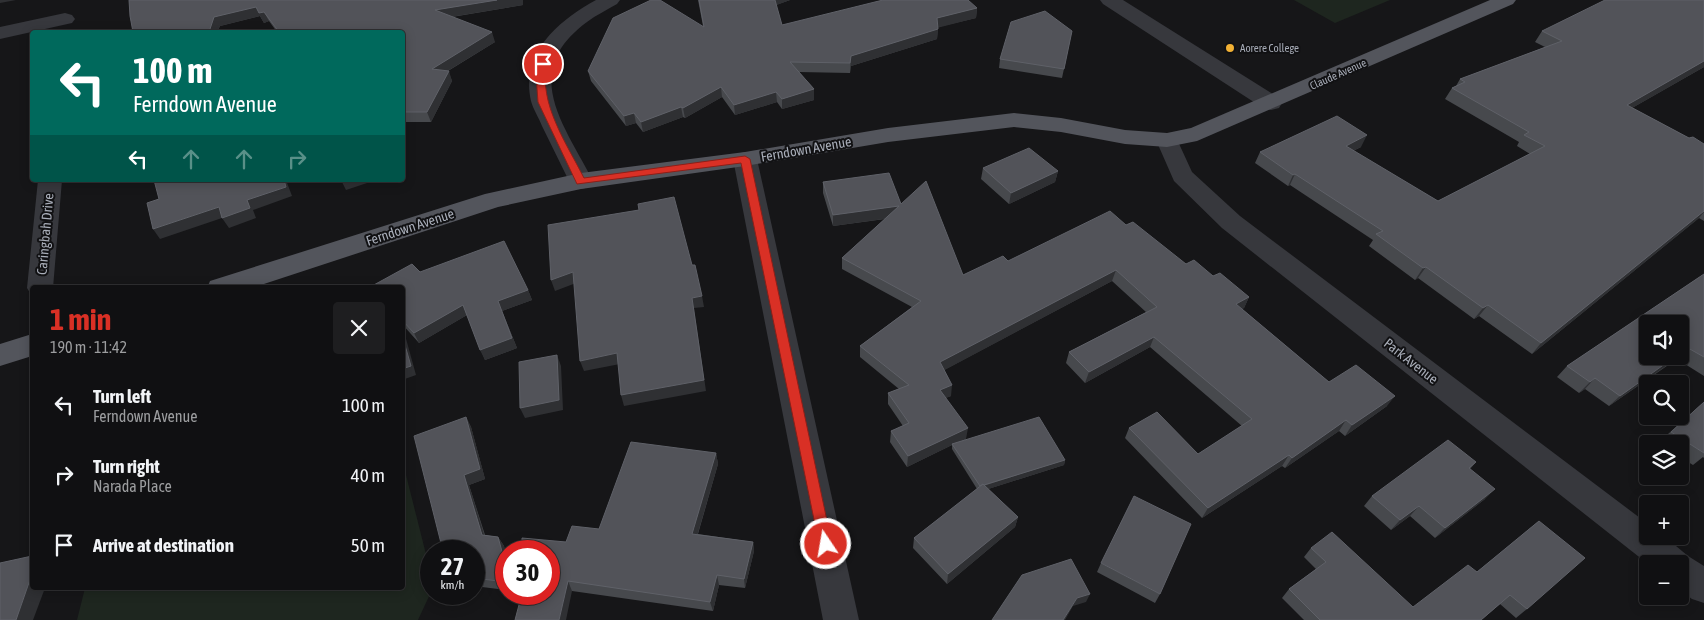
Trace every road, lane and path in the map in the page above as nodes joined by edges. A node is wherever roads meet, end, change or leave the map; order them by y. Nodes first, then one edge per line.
1 (610, 0) edge
2 (1110, 0) edge
3 (1506, 0) edge
4 (66, 17) edge
5 (0, 33) edge
6 (1271, 103) junction
7 (1167, 140) junction
8 (745, 159) junction
9 (50, 182) edge
10 (581, 182) junction
11 (40, 285) edge
12 (229, 285) edge
13 (30, 346) edge
14 (0, 355) edge
15 (1662, 555) edge
16 (1689, 575) edge
17 (1704, 587) edge
18 (842, 620) edge

1 - 10 street
2 - 6 street
3 - 6 main road, Claude Avenue
4 - 5 street
6 - 7 main road, Claude Avenue
7 - 8 main road, Ferndown Avenue
7 - 15 street, Park Avenue
8 - 10 main road, Ferndown Avenue
8 - 18 street
9 - 11 street, Caringbah Drive
10 - 12 main road, Ferndown Avenue
13 - 14 main road
16 - 17 street

